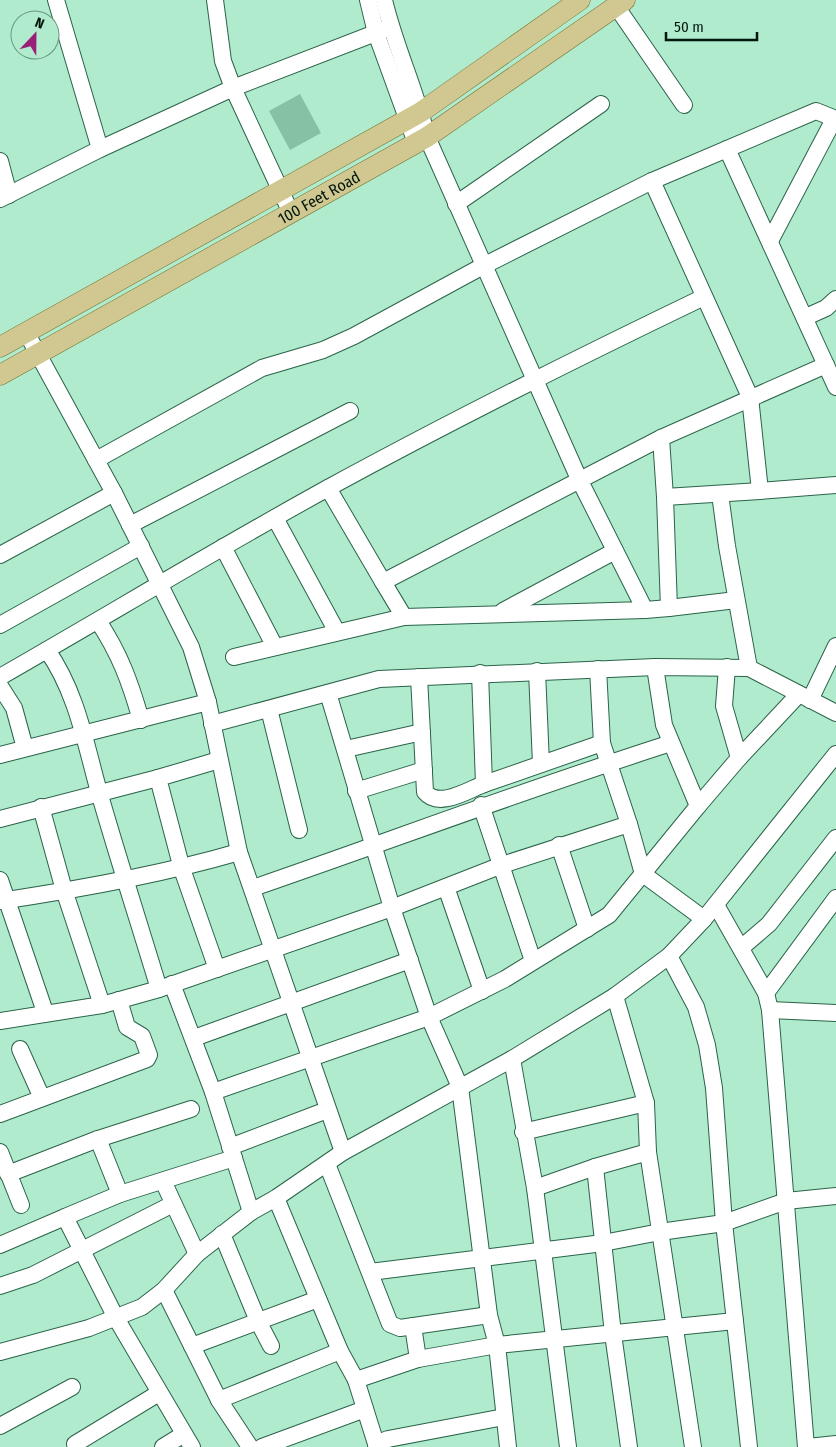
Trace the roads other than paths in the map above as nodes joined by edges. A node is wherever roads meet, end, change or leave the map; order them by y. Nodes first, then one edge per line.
1 (56, 0) edge
2 (215, 0) edge
3 (368, 0) edge
4 (384, 0) edge
5 (580, 0) edge
6 (620, 3) edge
7 (383, 30) junction
8 (233, 88) junction
9 (601, 104) dead end
10 (684, 105) dead end
11 (414, 116) junction
12 (421, 140) junction
13 (727, 149) junction
14 (100, 150) junction
15 (0, 161) edge
16 (652, 181) junction
17 (282, 191) junction
18 (5, 197) edge
19 (456, 204) junction
20 (291, 213) junction
21 (770, 241) junction
22 (483, 266) junction
23 (704, 297) junction
24 (836, 300) edge
25 (806, 317) junction
26 (26, 332) junction
27 (0, 347) edge
28 (38, 354) junction
29 (826, 365) junction
30 (0, 375) edge
31 (536, 379) junction
32 (835, 383) edge
33 (750, 397) junction
34 (350, 412) dead end
35 (661, 438) junction
36 (96, 460) junction
37 (579, 480) junction
38 (836, 485) edge
39 (328, 488) junction
40 (760, 491) junction
41 (114, 493) junction
42 (720, 494) junction
43 (665, 497) junction
44 (274, 518) junction
45 (130, 525) junction
46 (140, 546) junction
47 (223, 547) junction
48 (615, 551) junction
49 (0, 555) edge
50 (382, 582) junction
51 (160, 583) junction
52 (736, 600) junction
53 (669, 608) junction
54 (645, 610) junction
55 (499, 614) junction
56 (404, 617) junction
57 (98, 621) junction
58 (0, 626) edge
59 (337, 632) junction
60 (836, 646) edge
61 (275, 647) junction
62 (46, 650) junction
63 (234, 657) dead end
64 (655, 667) junction
65 (727, 668) junction
66 (749, 668) junction
67 (598, 669) junction
68 (538, 671) junction
69 (480, 674) junction
70 (0, 677) edge
71 (419, 677) junction
72 (0, 686) edge
73 (328, 693) junction
74 (804, 697) junction
75 (208, 702) junction
76 (270, 709) junction
77 (836, 713) edge
78 (141, 720) junction
79 (212, 724) junction
80 (422, 732) junction
81 (84, 735) junction
82 (602, 743) junction
83 (671, 743) junction
84 (26, 748) junction
85 (346, 749) junction
86 (836, 754) edge
87 (0, 755) edge
88 (739, 758) junction
89 (219, 760) junction
90 (610, 762) junction
91 (541, 764) junction
92 (424, 770) junction
93 (830, 773) edge
94 (158, 778) junction
95 (484, 784) junction
96 (356, 791) junction
97 (99, 792) junction
98 (481, 805) junction
99 (698, 806) junction
100 (40, 807) junction
101 (0, 819) edge
102 (629, 824) junction
103 (300, 830) dead end
104 (836, 838) edge
105 (559, 845) junction
106 (372, 847) junction
107 (239, 852) junction
108 (502, 865) junction
109 (182, 869) junction
110 (643, 874) junction
111 (0, 880) edge
112 (127, 881) junction
113 (446, 887) junction
114 (253, 888) junction
115 (64, 890) junction
116 (836, 898) edge
117 (3, 901) edge
118 (716, 905) junction
119 (392, 908) junction
120 (704, 919) junction
121 (587, 929) junction
122 (273, 948) junction
123 (741, 948) junction
124 (670, 956) junction
125 (410, 960) junction
126 (533, 961) junction
127 (217, 969) junction
128 (166, 986) junction
129 (482, 991) junction
130 (766, 993) junction
131 (616, 996) junction
132 (119, 1000) junction
133 (290, 1004) junction
134 (102, 1005) junction
135 (770, 1010) junction
136 (45, 1012) junction
137 (836, 1013) edge
138 (429, 1017) junction
139 (0, 1021) edge
140 (194, 1038) junction
141 (20, 1049) dead end
142 (308, 1057) junction
143 (512, 1059) junction
144 (460, 1087) junction
145 (213, 1092) junction
146 (42, 1098) junction
147 (646, 1103) junction
148 (191, 1109) dead end
149 (327, 1110) junction
150 (0, 1114) edge
151 (523, 1132) junction
152 (98, 1139) junction
153 (0, 1152) edge
154 (232, 1152) junction
155 (343, 1152) junction
156 (648, 1152) junction
157 (327, 1164) junction
158 (594, 1167) junction
159 (8, 1174) junction
160 (163, 1181) junction
161 (535, 1188) junction
162 (120, 1194) junction
163 (836, 1196) edge
164 (276, 1198) junction
165 (786, 1201) junction
166 (173, 1204) junction
167 (21, 1205) dead end
168 (251, 1212) junction
169 (64, 1217) junction
170 (724, 1223) junction
171 (660, 1232) junction
172 (222, 1234) junction
173 (603, 1243) junction
174 (0, 1246) edge
175 (81, 1250) junction
176 (543, 1250) junction
177 (197, 1254) junction
178 (481, 1257) junction
179 (370, 1272) junction
180 (0, 1286) edge
181 (164, 1290) junction
182 (318, 1299) junction
183 (489, 1315) junction
184 (116, 1318) junction
185 (258, 1321) junction
186 (736, 1321) junction
187 (413, 1326) junction
188 (675, 1328) junction
189 (613, 1334) junction
190 (555, 1340) junction
191 (497, 1345) junction
192 (192, 1346) junction
193 (272, 1346) dead end
194 (340, 1351) junction
195 (0, 1352) edge
196 (418, 1359) junction
197 (356, 1380) junction
198 (72, 1387) dead end
199 (159, 1393) junction
200 (219, 1400) junction
201 (365, 1409) junction
202 (504, 1417) junction
203 (0, 1426) edge
204 (188, 1441) edge
205 (836, 1444) edge
206 (73, 1446) edge
207 (377, 1446) edge
208 (163, 1447) edge
209 (250, 1447) edge
210 (262, 1447) edge
211 (508, 1447) edge
212 (568, 1447) edge
213 (629, 1447) edge
214 (693, 1447) edge
215 (749, 1447) edge
216 (807, 1447) edge

1 - 14 street
2 - 8 street
3 - 7 street
4 - 7 street
5 - 11 main road, 100 Feet Road
6 - 10 street
6 - 12 main road, 100 Feet Road
7 - 8 street
7 - 11 street
8 - 14 street
8 - 17 street
9 - 19 street
11 - 12 street
11 - 17 main road, 100 Feet Road
12 - 19 street
12 - 20 main road, 100 Feet Road
13 - 16 street
13 - 21 street
13 - 21 street
14 - 18 street
15 - 18 street
16 - 22 street
16 - 23 street
17 - 20 street
17 - 26 main road, 100 Feet Road
19 - 22 street
20 - 28 main road, 100 Feet Road
21 - 25 street
22 - 31 street
22 - 36 street
23 - 31 street
23 - 33 street
24 - 25 street
25 - 29 street
26 - 27 main road, 100 Feet Road
26 - 28 street
28 - 30 main road, 100 Feet Road
28 - 36 street
29 - 32 street
29 - 33 street
31 - 37 street
31 - 39 street
33 - 35 street
33 - 40 street
34 - 45 street
35 - 37 street
35 - 43 street
36 - 41 street
37 - 48 street
37 - 50 street
38 - 40 street
39 - 44 street
39 - 50 street
40 - 42 street
41 - 45 street
41 - 49 street
42 - 43 street
42 - 52 street
43 - 53 street
44 - 47 street
44 - 59 street
45 - 46 street
46 - 51 street
46 - 58 street
47 - 51 street
47 - 61 street
48 - 54 street
48 - 55 street
50 - 56 street
51 - 57 street
51 - 75 street
52 - 53 street
52 - 66 street
53 - 54 street
54 - 55 street
55 - 56 street
56 - 59 street
57 - 62 street
57 - 78 street
59 - 61 street
60 - 74 street
61 - 63 street
62 - 70 street
62 - 81 street
64 - 65 street
64 - 67 street
64 - 83 street
65 - 66 street
65 - 88 street
66 - 74 street
67 - 68 street
67 - 82 street
68 - 69 street
68 - 91 street
69 - 71 street
69 - 95 street
71 - 73 street
71 - 80 street
72 - 84 street
73 - 76 street
73 - 85 street
74 - 77 street
74 - 88 street
75 - 78 street
75 - 79 street
76 - 79 street
76 - 103 street
78 - 81 street
79 - 89 street
80 - 85 street
80 - 92 street
81 - 84 street
81 - 97 street
82 - 90 street
82 - 91 street
83 - 90 street
83 - 99 street
84 - 87 street
85 - 96 street
86 - 93 street
88 - 99 street
89 - 94 street
89 - 107 street
90 - 98 street
90 - 102 street
91 - 95 street
92 - 95 street
92 - 96 street
93 - 118 street
94 - 97 street
94 - 109 street
96 - 106 street
97 - 100 street
97 - 112 street
98 - 106 street
98 - 108 street
99 - 110 street
100 - 101 street
100 - 115 street
102 - 105 street
102 - 110 street
104 - 123 street
105 - 108 street
105 - 121 street
106 - 114 street
106 - 119 street
107 - 109 street
107 - 114 street
108 - 113 street
108 - 126 street
109 - 112 street
109 - 127 street
110 - 120 street
110 - 121 street
111 - 117 street
112 - 115 street
112 - 128 street
113 - 119 street
113 - 129 street
114 - 122 street
115 - 117 street
115 - 134 street
116 - 130 street
117 - 136 street
118 - 120 street
118 - 123 street
119 - 122 street
119 - 125 street
120 - 124 street
121 - 126 street
122 - 127 street
122 - 133 street
123 - 130 street
124 - 131 street
124 - 170 street
125 - 133 street
125 - 138 street
126 - 129 street
127 - 128 street
128 - 132 street
128 - 140 street
129 - 138 street
130 - 135 street
131 - 143 street
131 - 147 street
132 - 134 street
132 - 146 street
133 - 140 street
133 - 142 street
134 - 136 street
135 - 137 street
135 - 165 street
136 - 139 street
138 - 142 street
138 - 144 street
140 - 145 street
141 - 146 street
142 - 145 street
142 - 149 street
143 - 144 street
143 - 151 street
144 - 155 street
144 - 178 street
145 - 154 street
146 - 150 street
147 - 151 street
147 - 156 street
148 - 152 street
149 - 154 street
149 - 155 street
151 - 161 street
152 - 159 street
152 - 162 street
153 - 159 street
154 - 160 street
154 - 168 street
155 - 157 street
156 - 158 street
156 - 171 street
157 - 164 street
157 - 179 street
158 - 161 street
158 - 173 street
159 - 167 street
160 - 162 street
160 - 166 street
161 - 176 street
162 - 169 street
163 - 165 street
164 - 168 street
164 - 182 street
165 - 170 street
165 - 216 street
166 - 175 street
166 - 177 street
168 - 172 street
169 - 174 street
169 - 175 street
170 - 171 street
170 - 186 street
171 - 173 street
171 - 188 street
172 - 177 street
172 - 185 street
173 - 176 street
173 - 189 street
175 - 180 street
175 - 184 street
176 - 178 street
176 - 190 street
177 - 181 street
178 - 179 street
178 - 183 street
179 - 187 street
181 - 184 street
181 - 192 street
182 - 185 street
182 - 194 street
183 - 187 street
183 - 191 street
184 - 195 street
184 - 199 street
185 - 192 street
185 - 193 street
186 - 188 street
186 - 215 street
187 - 196 street
188 - 189 street
188 - 214 street
189 - 190 street
189 - 213 street
190 - 191 street
190 - 212 street
191 - 196 street
191 - 202 street
192 - 200 street
194 - 197 street
194 - 200 street
196 - 197 street
197 - 201 street
198 - 203 street
199 - 204 street
199 - 206 street
200 - 209 street
201 - 207 street
201 - 210 street
202 - 207 street
202 - 211 street
204 - 208 street
205 - 216 street

